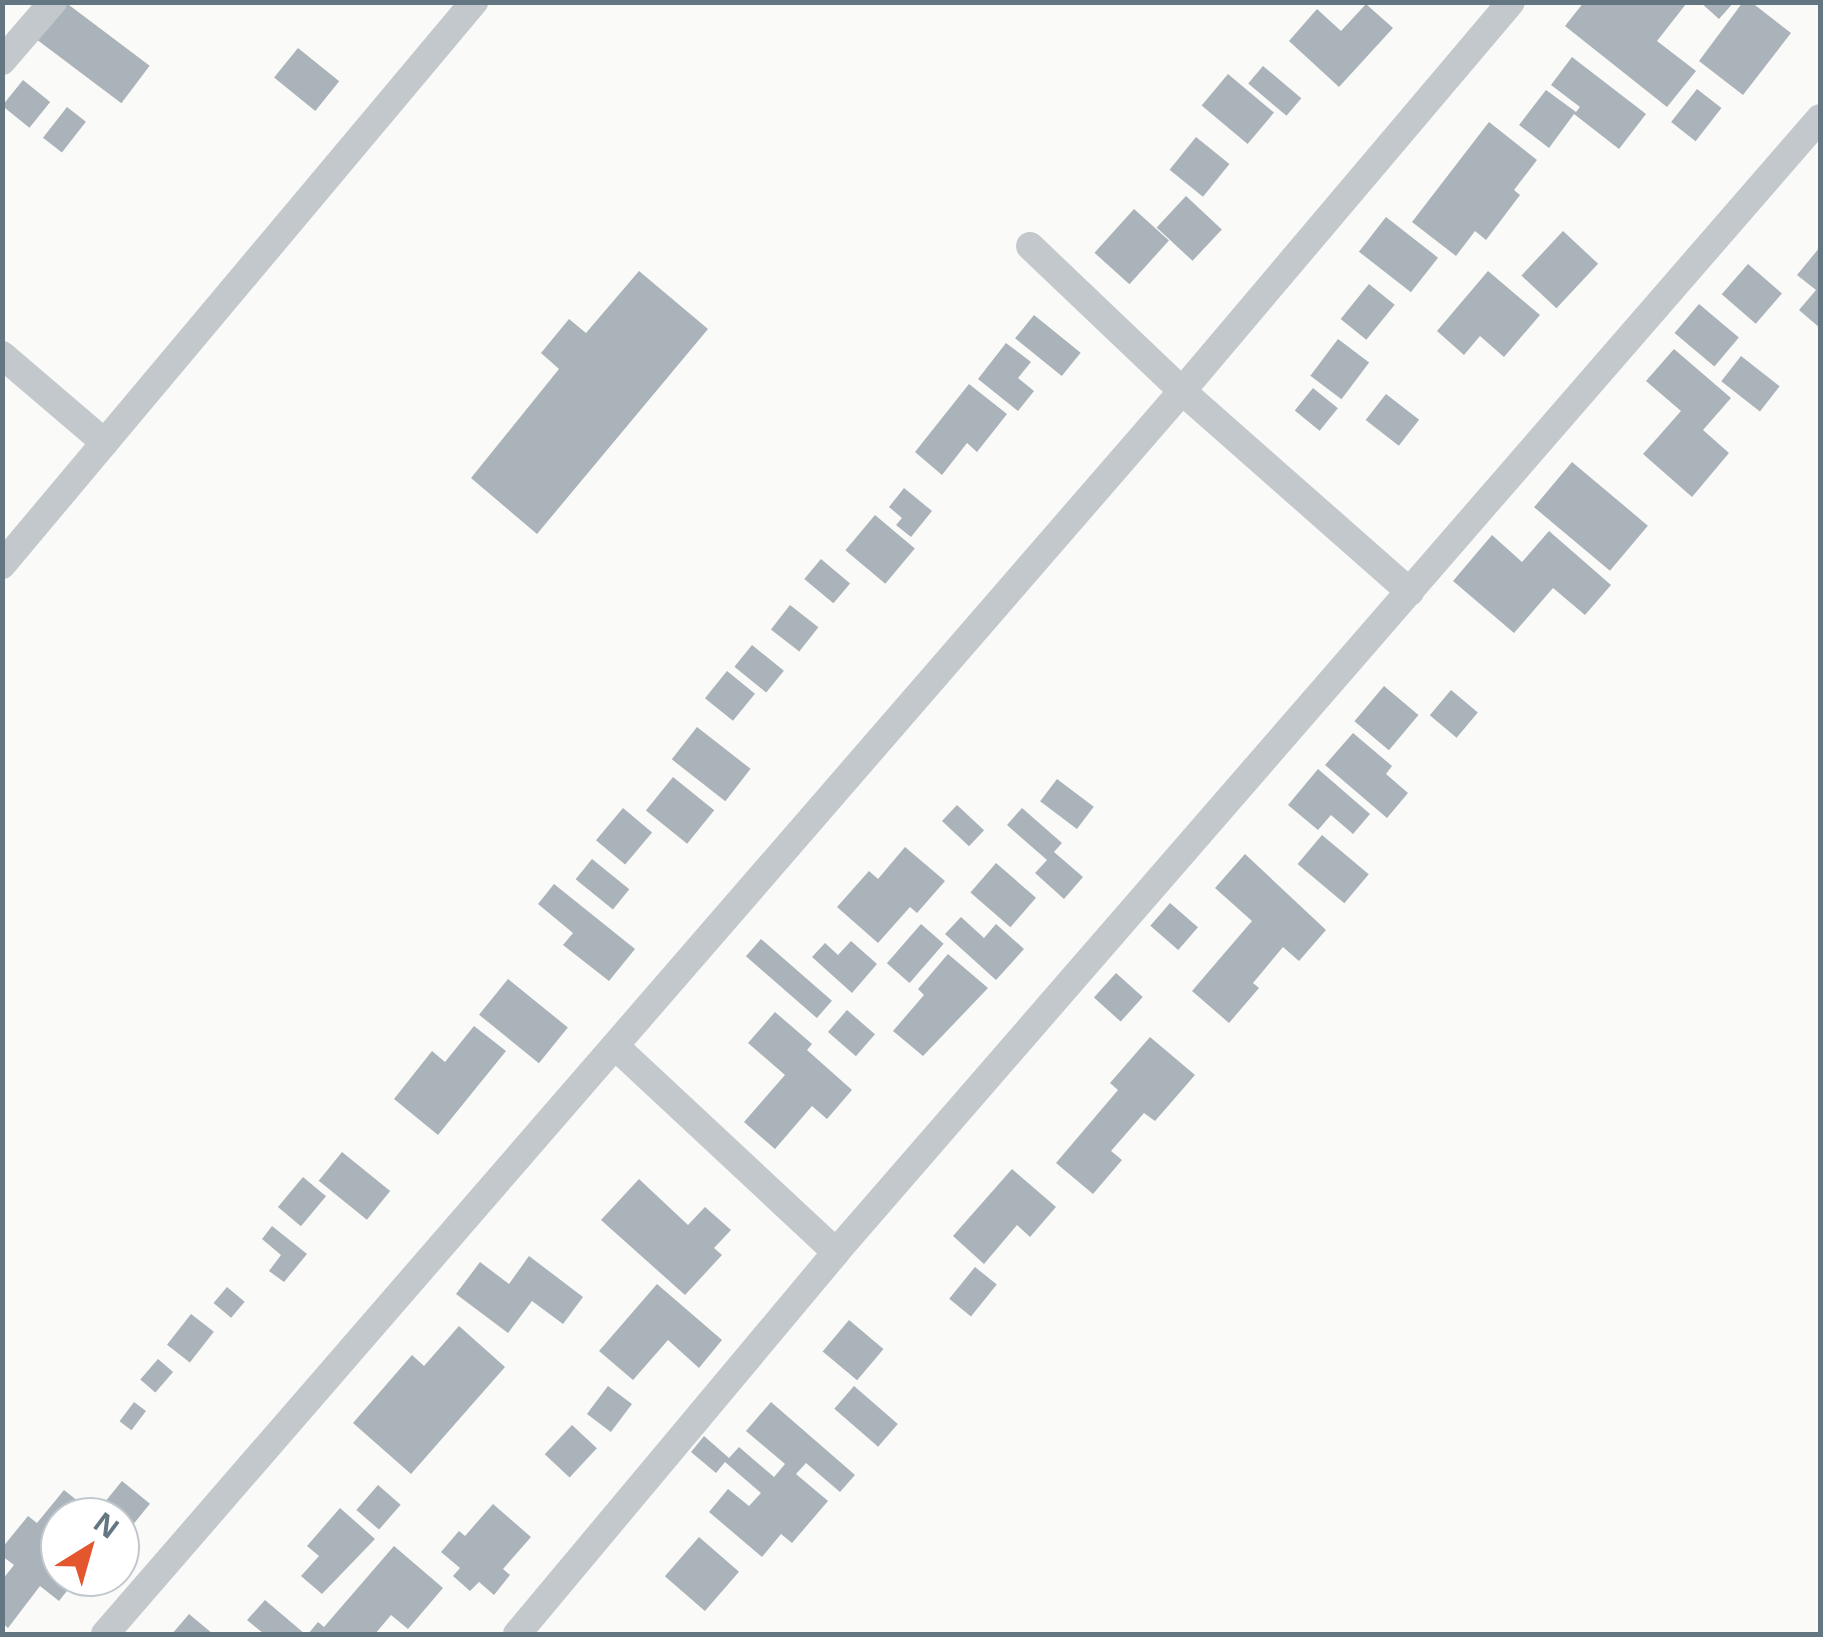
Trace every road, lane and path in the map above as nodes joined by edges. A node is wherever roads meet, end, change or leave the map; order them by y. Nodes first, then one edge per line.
1 (53, 2) edge
2 (474, 2) edge
3 (1511, 2) edge
4 (2, 62) edge
5 (1820, 118) edge
6 (1030, 246) dead end
7 (2, 354) edge
8 (1182, 391) junction
9 (104, 443) junction
10 (2, 565) edge
11 (1410, 592) junction
12 (615, 1046) junction
13 (836, 1252) junction
14 (105, 1634) edge
15 (516, 1634) edge

1 - 4 street
2 - 9 street
3 - 8 street
5 - 11 street
6 - 8 street
7 - 9 street
8 - 11 street
8 - 12 street
9 - 10 street
11 - 13 street
12 - 13 street
12 - 14 street
13 - 15 street

